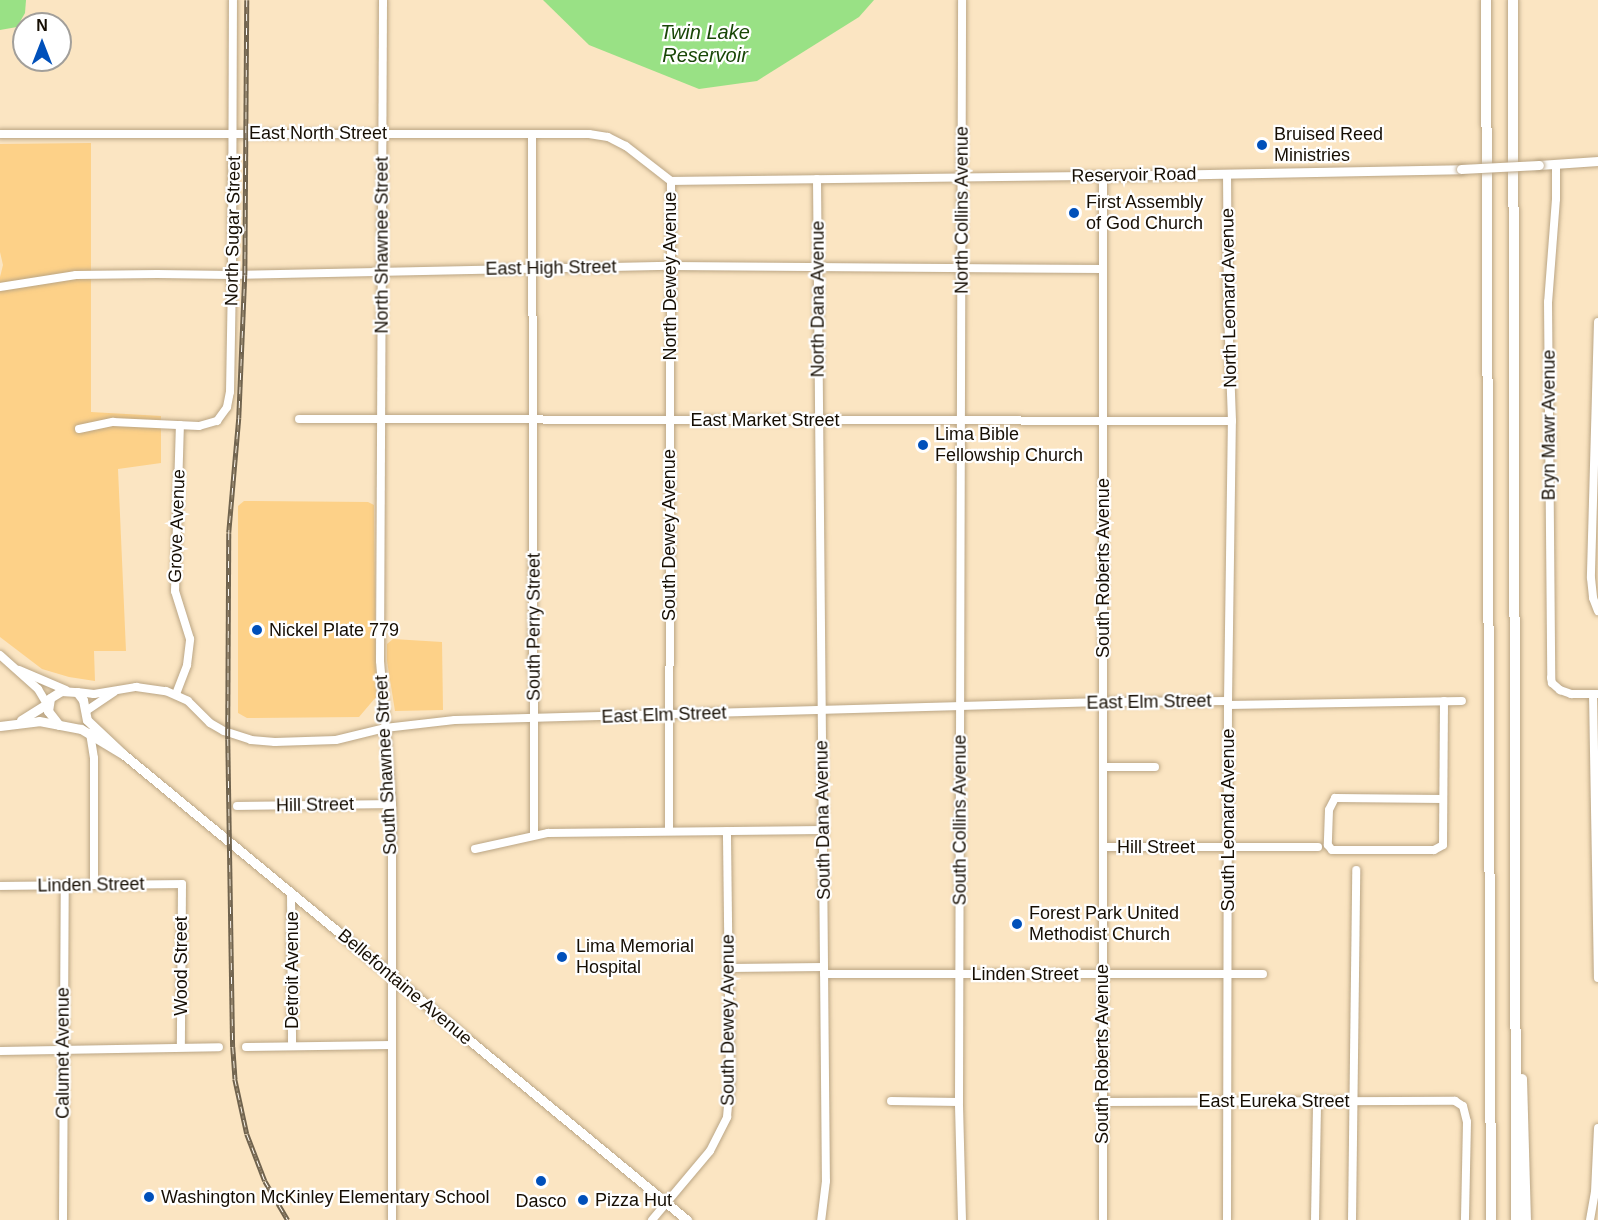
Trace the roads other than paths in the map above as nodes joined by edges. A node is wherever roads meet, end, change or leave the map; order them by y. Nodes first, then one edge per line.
1 (233, 0) edge
2 (383, 0) edge
3 (962, 0) edge
4 (1486, 0) edge
5 (1513, 0) edge
6 (234, 133) junction
7 (383, 133) junction
8 (0, 134) edge
9 (532, 134) junction
10 (633, 151) joint
11 (1598, 161) edge
12 (1556, 164) junction
13 (1227, 174) junction
14 (1103, 176) junction
15 (962, 177) junction
16 (817, 179) junction
17 (670, 181) junction
18 (670, 266) junction
19 (818, 267) junction
20 (962, 267) junction
21 (533, 268) junction
22 (1103, 269) junction
23 (382, 272) junction
24 (232, 275) junction
25 (2, 287) edge
26 (1598, 322) edge
27 (1596, 377) edge
28 (299, 419) dead end
29 (382, 419) junction
30 (533, 419) junction
31 (670, 419) junction
32 (819, 420) junction
33 (962, 420) junction
34 (1103, 420) junction
35 (1232, 421) junction
36 (180, 425) junction
37 (79, 429) dead end
38 (1596, 507) edge
39 (1598, 611) edge
40 (0, 655) edge
41 (15, 668) junction
42 (117, 689) junction
43 (66, 690) junction
44 (77, 692) junction
45 (176, 694) junction
46 (1595, 694) edge
47 (1462, 700) dead end
48 (1444, 701) junction
49 (1103, 702) junction
50 (1228, 703) junction
51 (47, 704) junction
52 (961, 706) junction
53 (822, 710) junction
54 (86, 712) junction
55 (669, 715) junction
56 (534, 718) junction
57 (15, 724) junction
58 (61, 725) junction
59 (0, 726) edge
60 (385, 728) junction
61 (90, 733) junction
62 (100, 741) junction
63 (123, 754) junction
64 (94, 758) junction
65 (1103, 768) junction
66 (1155, 768) dead end
67 (1443, 799) junction
68 (393, 804) junction
69 (237, 806) dead end
70 (1513, 814) junction
71 (823, 830) junction
72 (669, 831) junction
73 (727, 831) junction
74 (534, 834) junction
75 (1597, 845) edge
76 (1318, 846) dead end
77 (1102, 847) junction
78 (1228, 847) junction
79 (475, 849) dead end
80 (1356, 870) dead end
81 (182, 884) joint
82 (65, 885) junction
83 (94, 885) junction
84 (0, 886) edge
85 (291, 893) junction
86 (729, 968) junction
87 (824, 971) junction
88 (959, 974) junction
89 (1102, 974) junction
90 (1227, 974) junction
91 (1263, 974) dead end
92 (392, 976) junction
93 (1598, 978) edge
94 (392, 1045) junction
95 (292, 1046) junction
96 (181, 1047) junction
97 (219, 1047) dead end
98 (246, 1047) dead end
99 (62, 1050) junction
100 (0, 1051) edge
101 (1490, 1058) junction
102 (891, 1101) dead end
103 (1228, 1101) junction
104 (1317, 1101) junction
105 (1352, 1101) junction
106 (959, 1102) junction
107 (1102, 1102) junction
108 (1598, 1128) edge
109 (666, 1203) junction
110 (1466, 1219) edge
111 (63, 1220) edge
112 (392, 1220) edge
113 (652, 1220) edge
114 (687, 1220) edge
115 (820, 1220) edge
116 (962, 1220) edge
117 (1102, 1220) edge
118 (1227, 1220) edge
119 (1315, 1220) edge
120 (1352, 1220) edge
121 (1485, 1220) edge
122 (1491, 1220) edge
123 (1516, 1220) edge
124 (1526, 1220) edge
125 (1590, 1220) edge

1 - 6 street, North Sugar Street
2 - 7 street, North Shawnee Street
3 - 15 street, North Collins Avenue
4 - 101 highway
5 - 70 highway
6 - 7 street, East North Street
6 - 8 street, East North Street
6 - 24 street, North Sugar Street
7 - 9 street, East North Street
7 - 23 street, North Shawnee Street
9 - 10 street, East North Street
9 - 21 street, South Perry Street
10 - 17 street, North Dewey Avenue
11 - 12 main road, Reservoir Road
12 - 13 main road, Reservoir Road, bridge
12 - 46 street, Bryn Mawr Avenue
13 - 14 main road, Reservoir Road
13 - 35 street, North Leonard Avenue
14 - 15 street, Reservoir Road
14 - 22 street, South Roberts Avenue
15 - 16 street, Reservoir Road
15 - 20 street, North Collins Avenue
16 - 17 street, Reservoir Road
16 - 19 street, North Dana Avenue
17 - 18 street, North Dewey Avenue
18 - 19 street, East High Street
18 - 21 street, East High Street
18 - 31 street, North Dewey Avenue
19 - 20 street, East High Street
19 - 32 street, North Dana Avenue
20 - 22 street, East High Street
20 - 33 street, North Collins Avenue
21 - 23 street, East High Street
21 - 30 street, South Perry Street
22 - 34 street, South Roberts Avenue
23 - 24 street, East High Street
23 - 29 street, North Shawnee Street
24 - 25 street, East High Street
24 - 36 street, North Sugar Street
26 - 27 street
27 - 38 street
28 - 29 street, East Market Street
29 - 30 street, East Market Street
29 - 60 street, South Shawnee Street
30 - 31 street, East Market Street
30 - 56 street, South Perry Street
31 - 32 street, East Market Street
31 - 55 street, South Dewey Avenue
32 - 33 street, East Market Street
32 - 53 street, South Dana Avenue
33 - 34 street, East Market Street
33 - 52 street, South Collins Avenue
34 - 35 street, East Market Street
34 - 49 street, South Roberts Avenue
35 - 50 street, South Leonard Avenue
36 - 37 street
36 - 45 street, Grove Avenue
38 - 39 street
40 - 41 street
41 - 43 street
41 - 51 street
42 - 44 street, East Elm Street
42 - 45 street, East Elm Street
42 - 54 street
43 - 44 main road
43 - 51 main road
44 - 54 main road
45 - 60 street, East Elm Street
46 - 75 street
47 - 48 street, East Elm Street
48 - 50 street, East Elm Street
48 - 67 street
49 - 50 street, East Elm Street
49 - 52 street, East Elm Street
49 - 65 street, South Roberts Avenue
50 - 78 street, South Leonard Avenue
51 - 57 main road
51 - 58 main road
52 - 53 street, East Elm Street
52 - 88 street, South Collins Avenue
53 - 55 street, East Elm Street
53 - 71 street, South Dana Avenue
54 - 58 main road
54 - 63 main road, Bellefontaine Avenue
55 - 56 street, East Elm Street
55 - 72 street, South Dewey Avenue
56 - 60 street, East Elm Street
56 - 74 street, South Perry Street
57 - 58 main road
57 - 59 main road
58 - 61 main road, Bellefontaine Avenue
60 - 68 street, South Shawnee Street
61 - 62 main road, Bellefontaine Avenue
61 - 64 street
62 - 63 main road, Bellefontaine Avenue
62 - 64 street
63 - 85 main road, Bellefontaine Avenue
64 - 83 street
65 - 66 street
65 - 77 street, South Roberts Avenue
67 - 67 street
68 - 69 street, Hill Street
68 - 92 street, South Shawnee Street
70 - 123 highway
70 - 124 highway
71 - 73 street
71 - 87 street, South Dana Avenue
72 - 73 street
72 - 74 street
73 - 86 street, South Dewey Avenue
74 - 79 street
75 - 93 street
76 - 78 street, Hill Street
77 - 78 street, Hill Street
77 - 89 street, South Roberts Avenue
78 - 90 street, South Leonard Avenue
80 - 105 street
81 - 83 street, Linden Street
81 - 96 street, Wood Street
82 - 83 street, Linden Street
82 - 84 street, Linden Street
82 - 99 street, Calumet Avenue
85 - 92 main road, Bellefontaine Avenue
85 - 95 street, Detroit Avenue
86 - 87 street, Linden Street
86 - 109 street, South Dewey Avenue
87 - 88 street, Linden Street
87 - 115 street, South Dana Avenue
88 - 89 street, Linden Street
88 - 106 street, South Collins Avenue
89 - 90 street, Linden Street
89 - 107 street, South Roberts Avenue
90 - 91 street, Linden Street
90 - 103 street, South Leonard Avenue
92 - 94 street, South Shawnee Street
92 - 109 main road, Bellefontaine Avenue
94 - 95 street
94 - 112 street, South Shawnee Street
95 - 98 street
96 - 97 street
96 - 99 street
99 - 100 street
99 - 111 street, Calumet Avenue
101 - 121 highway
101 - 122 highway
102 - 106 street
103 - 104 street, East Eureka Street
103 - 107 street, East Eureka Street
103 - 118 street, South Leonard Avenue
104 - 105 street, East Eureka Street
104 - 119 street
105 - 110 street, East Eureka Street
105 - 120 street
106 - 116 street, South Collins Avenue
107 - 117 street, South Roberts Avenue
108 - 125 street
109 - 113 street, South Dewey Avenue
109 - 114 main road, Bellefontaine Avenue

